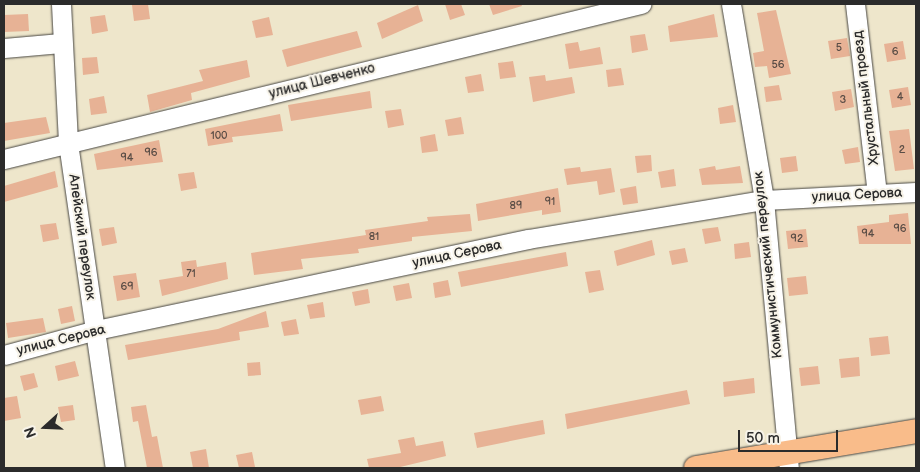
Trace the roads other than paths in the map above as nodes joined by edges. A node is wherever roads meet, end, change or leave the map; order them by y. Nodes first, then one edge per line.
1 (61, 4) edge
2 (640, 4) edge
3 (731, 4) edge
4 (855, 4) edge
5 (61, 43) junction
6 (4, 48) edge
7 (68, 143) junction
8 (4, 159) edge
9 (878, 192) junction
10 (916, 192) edge
11 (764, 200) junction
12 (96, 330) junction
13 (4, 355) edge
14 (916, 431) edge
15 (788, 460) edge
16 (114, 468) edge
17 (696, 468) edge

1 - 5 street, Алейский переулок
2 - 7 street, улица Шевченко
3 - 11 street, Коммунистический переулок
4 - 9 street, Хрустальный проезд
5 - 6 street
5 - 7 street, Алейский переулок
7 - 8 street, улица Шевченко
7 - 12 street, Алейский переулок
9 - 10 street, улица Серова
9 - 11 street, улица Серова
11 - 12 street, улица Серова
11 - 15 street, Коммунистический переулок
12 - 13 street, улица Серова
12 - 16 street, Алейский переулок
14 - 15 main road
15 - 17 main road

